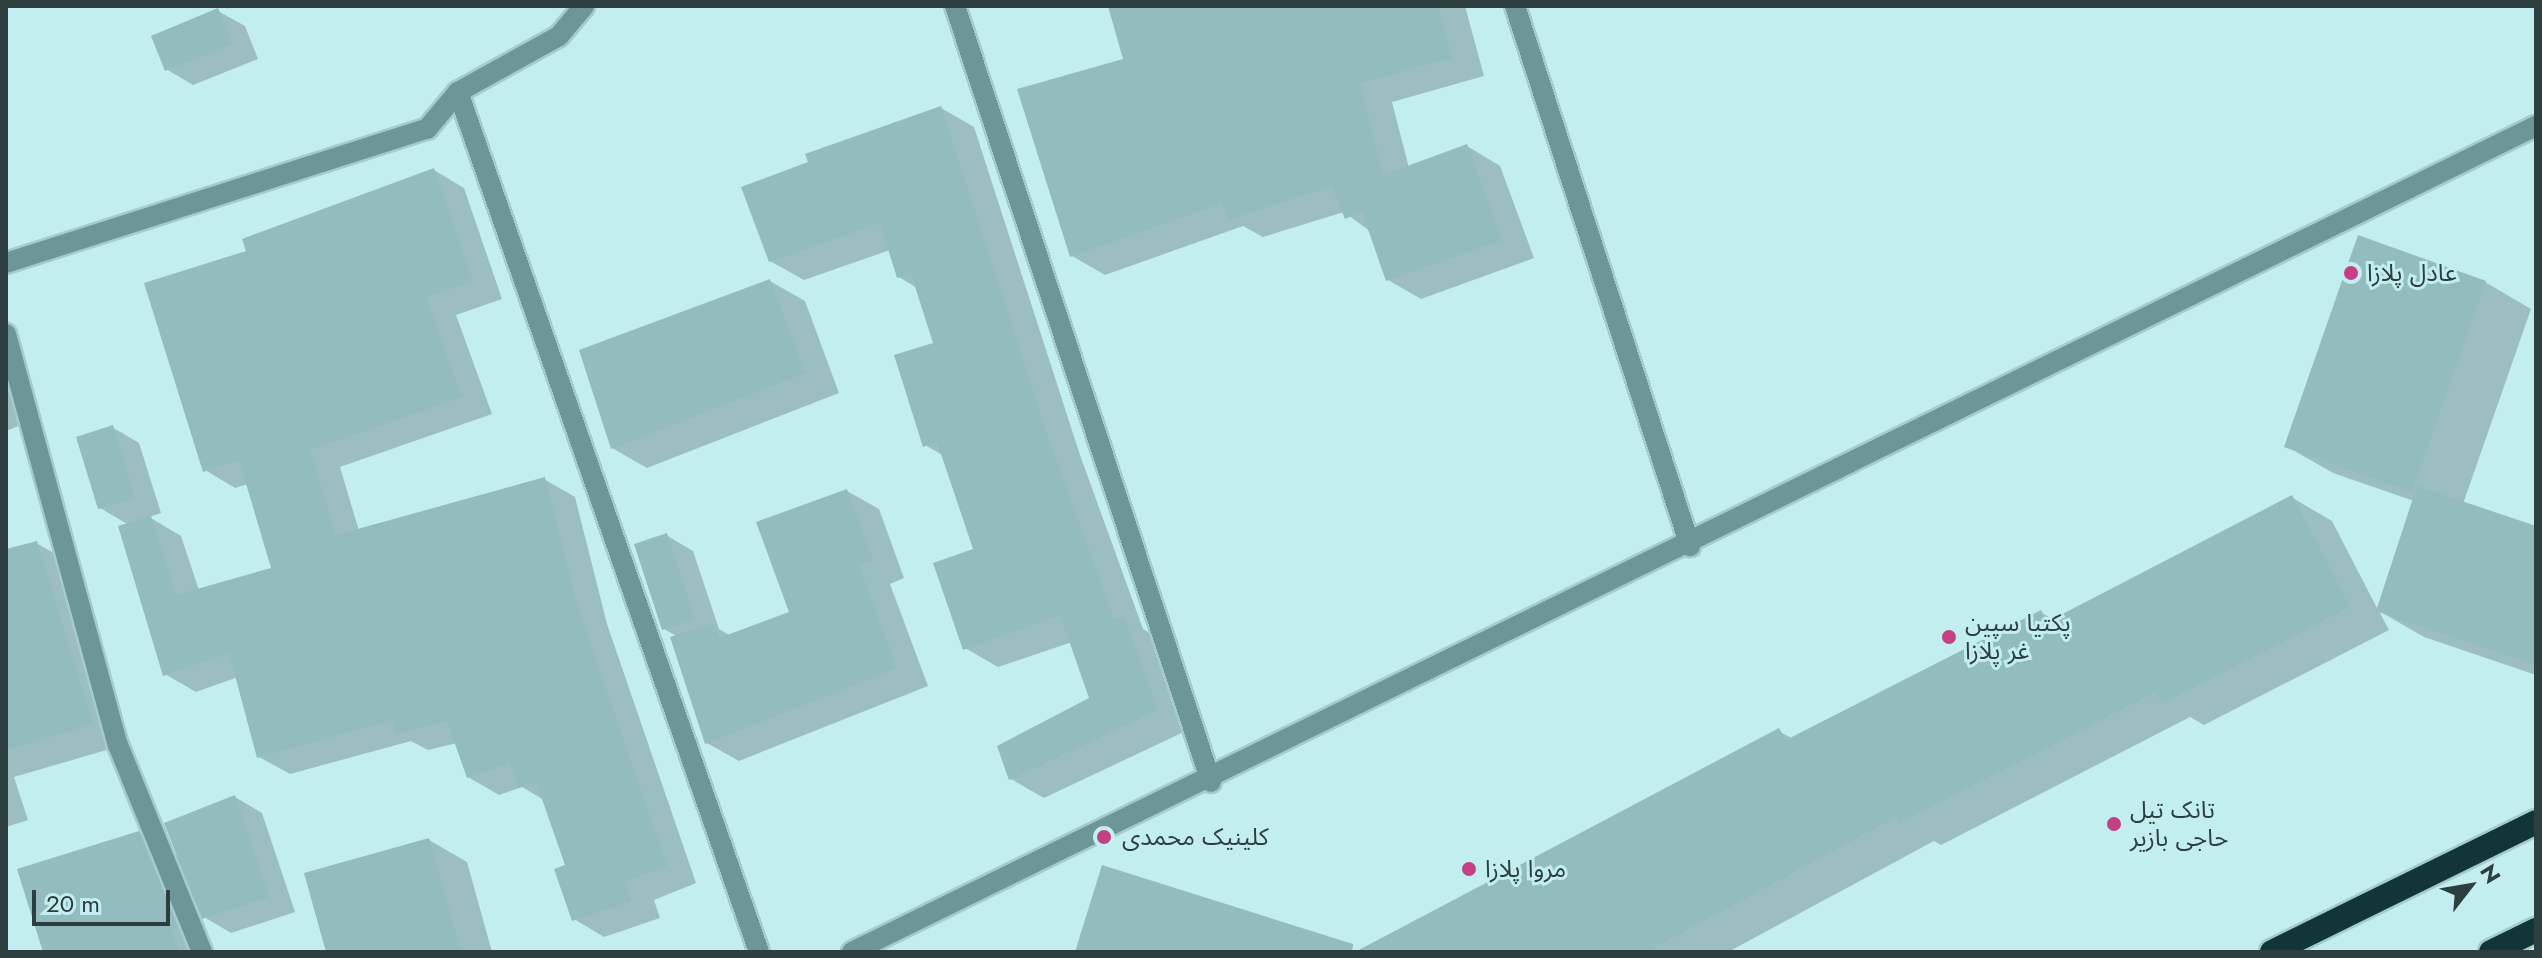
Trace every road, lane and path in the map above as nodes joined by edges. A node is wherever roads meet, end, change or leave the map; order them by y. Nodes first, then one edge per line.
1 (584, 6) edge
2 (955, 6) edge
3 (1515, 6) edge
4 (458, 92) junction
5 (2536, 126) edge
6 (6, 263) edge
7 (6, 334) edge
8 (1690, 546) junction
9 (1211, 782) junction
10 (2536, 822) edge
11 (2536, 930) edge
12 (202, 952) edge
13 (759, 952) edge
14 (852, 952) edge
15 (2272, 952) edge
16 (2491, 952) edge

1 - 4 street
2 - 9 street
3 - 8 street
4 - 6 street
4 - 13 street
5 - 8 street
7 - 12 street
8 - 9 street
9 - 14 street
10 - 15 highway
11 - 16 highway

